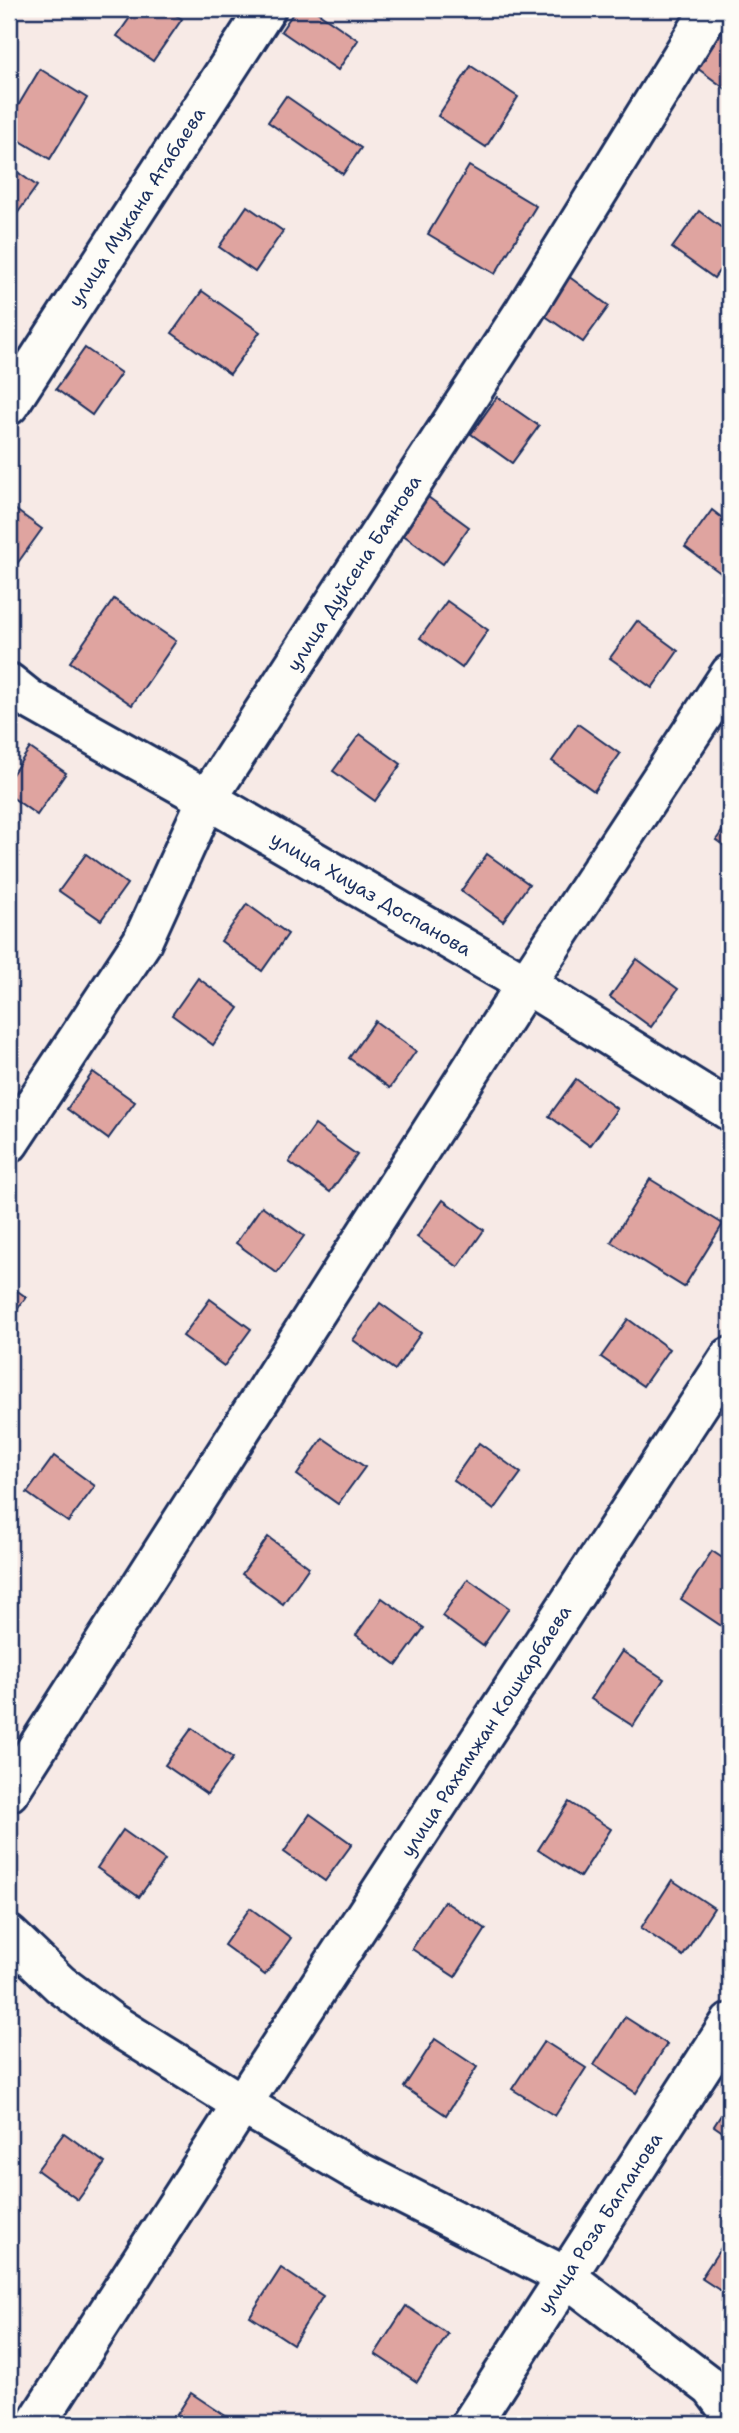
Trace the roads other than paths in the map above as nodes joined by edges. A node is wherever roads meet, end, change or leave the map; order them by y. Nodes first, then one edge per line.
1 (266, 9) edge
2 (711, 9) edge
3 (9, 405) edge
4 (730, 674) edge
5 (9, 683) edge
6 (207, 799) junction
7 (526, 984) junction
8 (730, 1111) edge
9 (10, 1137) edge
10 (730, 1357) edge
11 (9, 1792) edge
12 (9, 1935) edge
13 (730, 2023) edge
14 (242, 2104) junction
15 (565, 2276) junction
16 (730, 2412) edge
17 (36, 2424) edge
18 (471, 2424) edge

1 - 3 street, улица Мукана Атабаева
2 - 6 street, улица Дуйсена Баянова
4 - 7 street
5 - 6 street, улица Хиуаз Доспанова
6 - 7 street, улица Хиуаз Доспанова
6 - 9 street, улица Дуйсена Баянова
7 - 8 street, улица Хиуаз Доспанова
7 - 11 street
10 - 14 street, улица Рахымжан Кошкарбаева
12 - 14 street
13 - 15 street, улица Роза Багланова
14 - 15 street
14 - 17 street, улица Рахымжан Кошкарбаева
15 - 16 street
15 - 18 street, улица Роза Багланова

